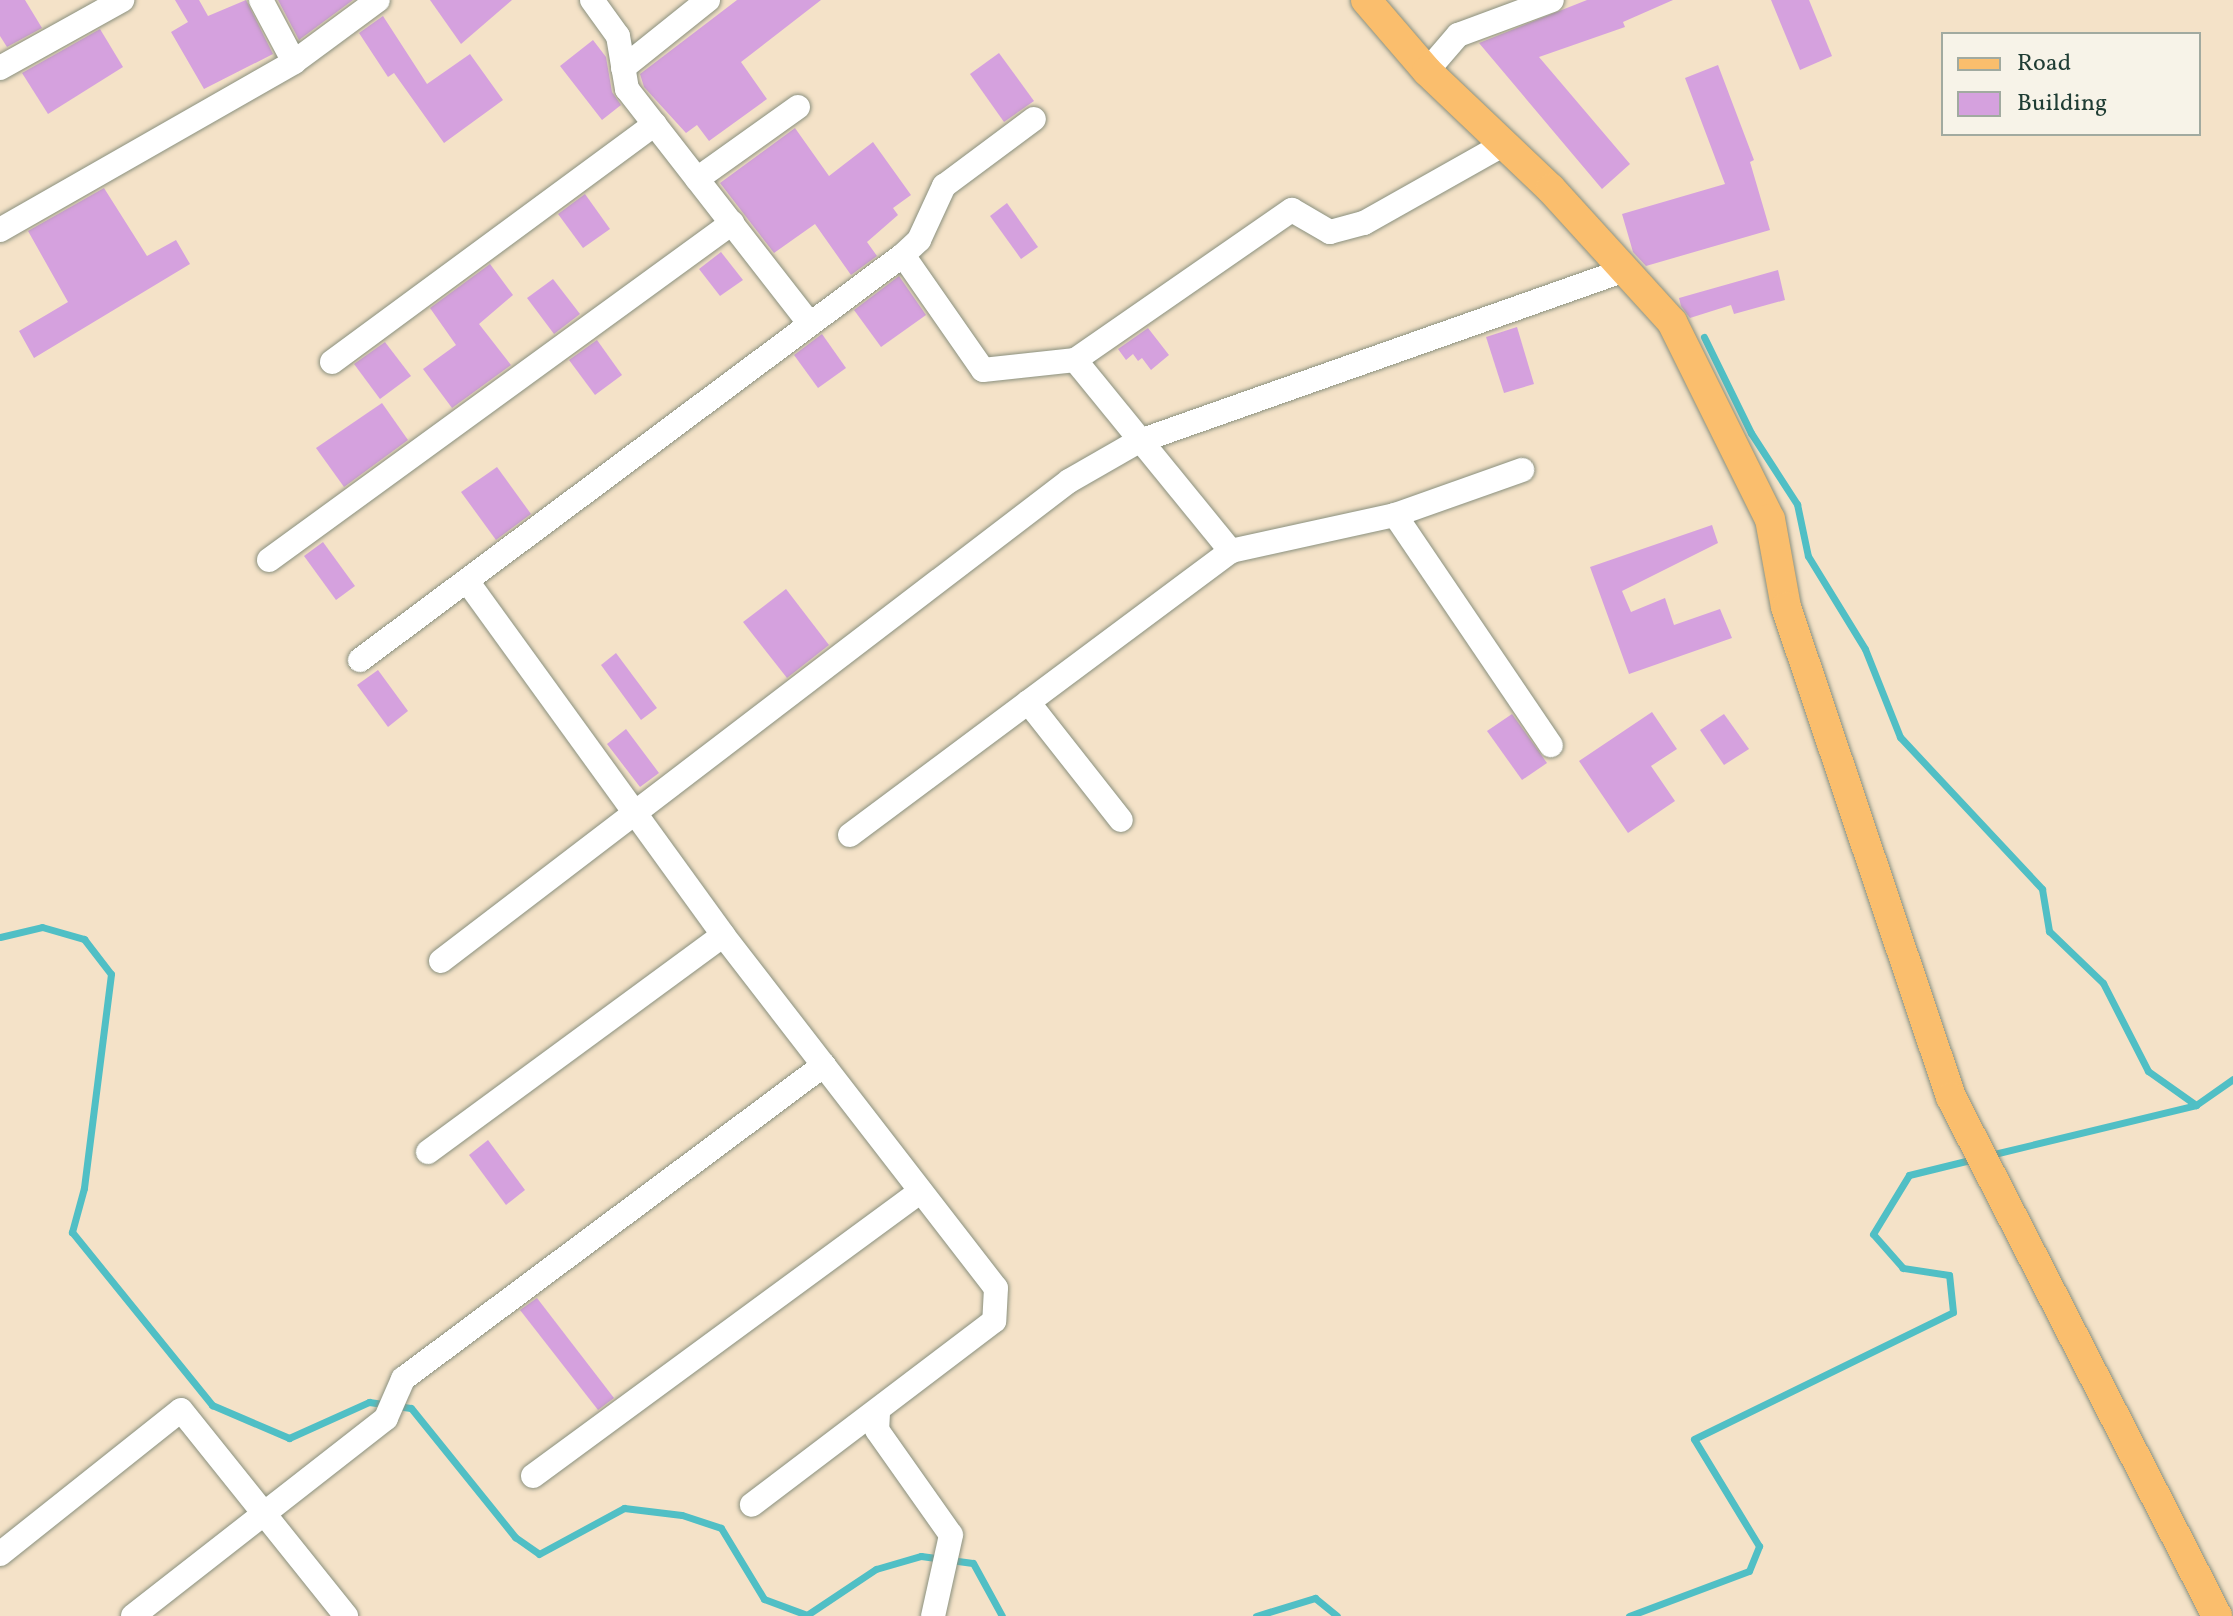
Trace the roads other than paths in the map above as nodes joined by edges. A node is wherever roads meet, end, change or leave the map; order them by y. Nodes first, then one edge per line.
1 (122, 0) edge
2 (261, 0) edge
3 (378, 0) edge
4 (592, 0) edge
5 (708, 0) edge
6 (1366, 0) edge
7 (1552, 0) edge
8 (294, 62) junction
9 (0, 68) edge
10 (623, 68) junction
11 (1427, 71) junction
12 (798, 107) dead end
13 (1034, 119) dead end
14 (655, 124) junction
15 (1504, 144) junction
16 (697, 179) junction
17 (732, 223) junction
18 (0, 230) edge
19 (903, 255) junction
20 (1625, 270) junction
21 (810, 324) junction
22 (1075, 360) junction
23 (332, 362) dead end
24 (1137, 442) junction
25 (1522, 470) dead end
26 (1395, 515) junction
27 (1231, 551) junction
28 (269, 560) dead end
29 (467, 581) junction
30 (360, 660) dead end
31 (1028, 702) junction
32 (1551, 745) dead end
33 (636, 810) junction
34 (1121, 820) dead end
35 (850, 835) dead end
36 (723, 935) junction
37 (441, 961) dead end
38 (824, 1065) junction
39 (428, 1152) dead end
40 (921, 1191) junction
41 (878, 1413) junction
42 (533, 1476) dead end
43 (752, 1505) dead end
44 (267, 1511) junction
45 (0, 1554) edge
46 (133, 1616) edge
47 (346, 1616) edge
48 (933, 1616) edge
49 (2217, 1616) edge

1 - 9 street
2 - 8 street
3 - 8 street
4 - 10 street
5 - 10 street
6 - 11 main road
7 - 11 street
8 - 18 street
10 - 14 street
11 - 15 main road
12 - 16 street
13 - 19 street
14 - 16 street
14 - 23 street
15 - 20 main road
15 - 22 street
16 - 17 street
17 - 21 street
17 - 28 street
19 - 21 street
19 - 22 street
20 - 24 street
20 - 49 main road
21 - 29 street
22 - 24 street
24 - 27 street
24 - 33 street
25 - 26 street
26 - 27 street
26 - 32 street
27 - 31 street
29 - 30 street
29 - 33 street
31 - 34 street
31 - 35 street
33 - 36 street
33 - 37 street
36 - 38 street
36 - 39 street
38 - 40 street
38 - 44 street
40 - 41 street
40 - 42 street
41 - 43 street
41 - 48 street
44 - 45 street
44 - 46 street
44 - 47 street

